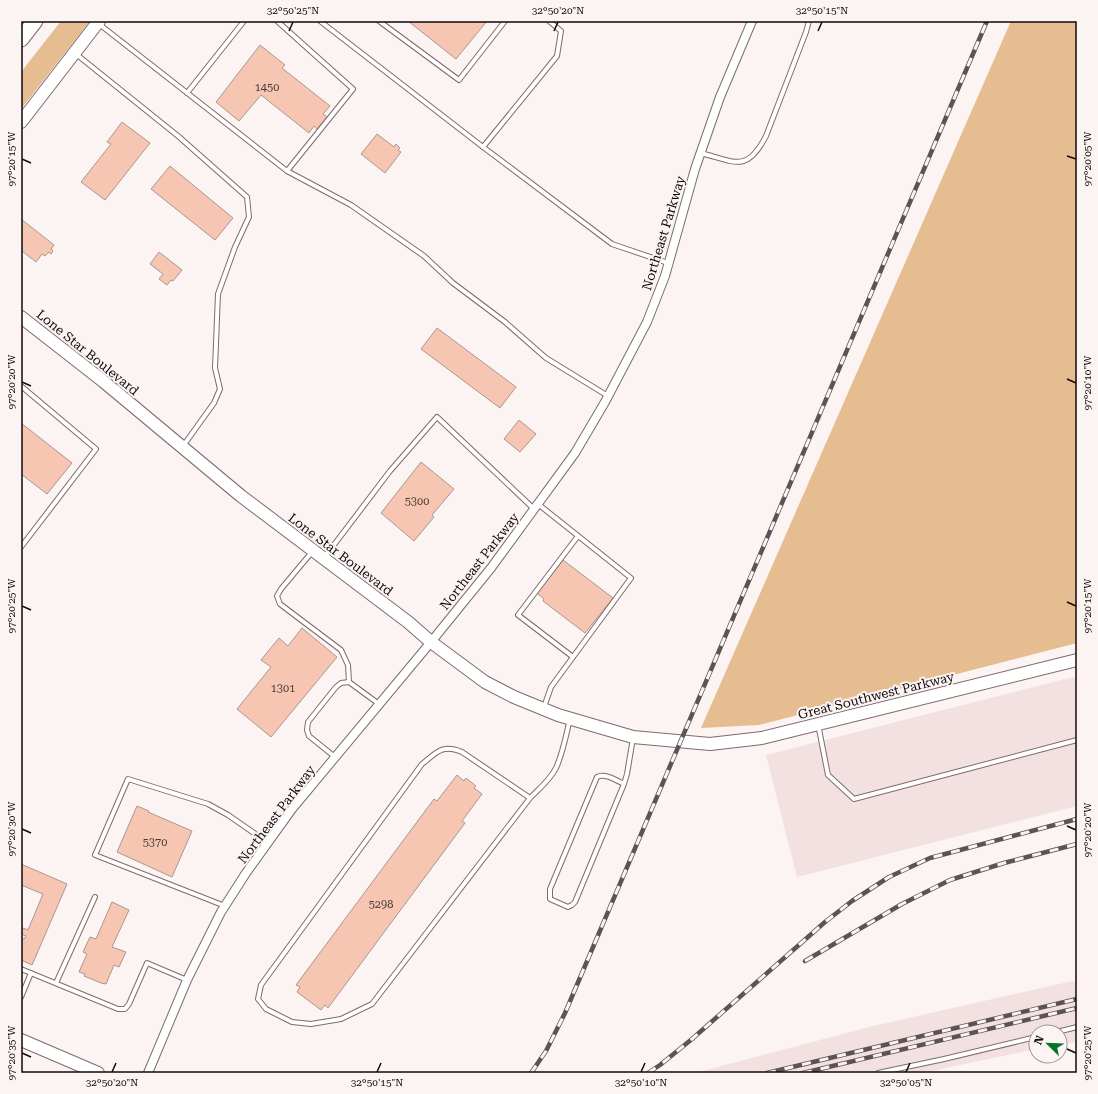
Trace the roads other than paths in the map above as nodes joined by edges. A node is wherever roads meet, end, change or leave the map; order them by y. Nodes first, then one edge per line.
1 (35, 21) edge
2 (244, 21) edge
3 (277, 21) edge
4 (320, 21) edge
5 (379, 21) edge
6 (504, 21) edge
7 (549, 21) edge
8 (752, 21) edge
9 (809, 21) edge
10 (98, 22) edge
11 (21, 39) edge
12 (75, 52) junction
13 (187, 93) junction
14 (21, 122) edge
15 (483, 147) junction
16 (701, 153) junction
17 (287, 171) junction
18 (668, 263) junction
19 (21, 317) edge
20 (21, 386) edge
21 (608, 396) junction
22 (182, 447) junction
23 (536, 506) junction
24 (578, 536) junction
25 (21, 548) edge
26 (313, 550) junction
27 (324, 558) junction
28 (431, 642) junction
29 (573, 657) junction
30 (1077, 660) edge
31 (349, 682) junction
32 (379, 704) junction
33 (543, 709) junction
34 (570, 719) junction
35 (818, 724) junction
36 (633, 737) junction
37 (1077, 740) edge
38 (680, 741) joint
39 (335, 757) junction
40 (624, 784) junction
41 (530, 798) junction
42 (266, 844) junction
43 (95, 897) dead end
44 (225, 906) junction
45 (21, 969) edge
46 (31, 973) junction
47 (187, 980) junction
48 (56, 983) junction
49 (21, 997) edge
50 (1028, 1039) edge
51 (21, 1040) edge
52 (98, 1073) edge
53 (148, 1073) edge
54 (878, 1073) edge

1 - 11 highway
2 - 13 lane
3 - 17 lane
4 - 15 lane
5 - 6 lane
7 - 15 lane
8 - 16 street, Northeast Parkway
9 - 16 lane
10 - 12 street
10 - 13 lane
12 - 14 street
12 - 22 lane
13 - 17 lane
15 - 18 lane
16 - 18 street, Northeast Parkway
17 - 21 lane
18 - 21 street, Northeast Parkway
19 - 22 street, Lone Star Boulevard
20 - 25 lane
21 - 23 street, Northeast Parkway
22 - 26 street, Lone Star Boulevard
23 - 24 lane
23 - 27 lane
23 - 28 street, Northeast Parkway
24 - 29 lane
24 - 29 lane
26 - 27 street, Lone Star Boulevard
26 - 31 lane
27 - 28 street, Lone Star Boulevard
28 - 32 street, Northeast Parkway
28 - 33 street, Lone Star Boulevard
29 - 33 lane
30 - 35 street, Great Southwest Parkway
31 - 32 lane
31 - 39 lane
32 - 39 street, Northeast Parkway
33 - 34 street, Lone Star Boulevard
34 - 36 street, Lone Star Boulevard
34 - 41 lane
35 - 37 lane
35 - 38 street, Great Southwest Parkway
36 - 38 street, Lone Star Boulevard
36 - 40 lane
39 - 42 street, Northeast Parkway
40 - 40 lane
41 - 41 lane
42 - 44 street, Northeast Parkway
42 - 44 lane
43 - 48 lane
44 - 47 street, Northeast Parkway
45 - 46 lane
46 - 48 lane
46 - 49 lane
47 - 48 lane
47 - 53 street, Northeast Parkway
50 - 54 lane
51 - 52 street

